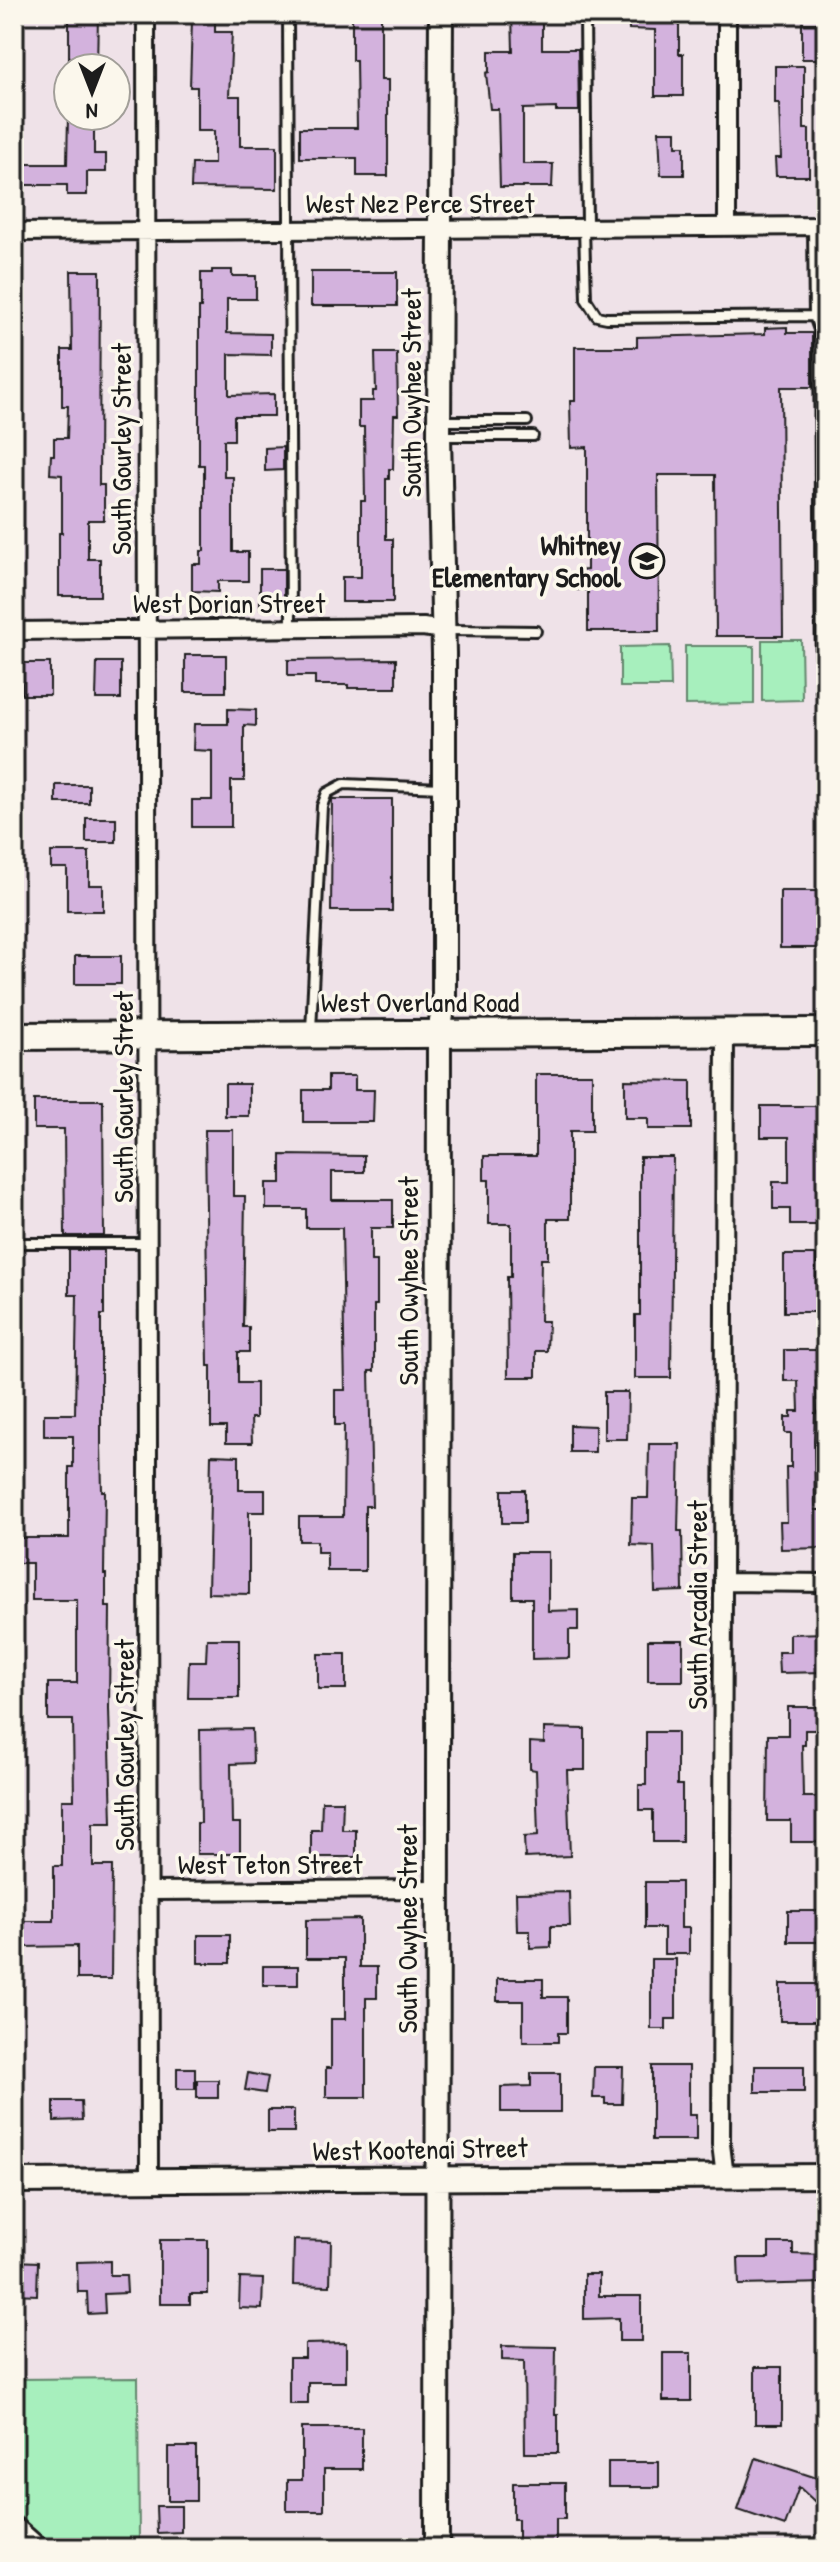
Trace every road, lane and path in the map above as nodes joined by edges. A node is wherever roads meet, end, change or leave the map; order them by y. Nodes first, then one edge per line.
1 (146, 14) edge
2 (288, 14) edge
3 (441, 14) edge
4 (585, 14) edge
5 (727, 14) edge
6 (820, 226) edge
7 (586, 227) junction
8 (727, 227) junction
9 (441, 228) junction
10 (288, 230) junction
11 (147, 231) junction
12 (14, 232) edge
13 (814, 316) junction
14 (527, 421) dead end
15 (439, 429) junction
16 (533, 436) dead end
17 (291, 629) junction
18 (148, 630) junction
19 (443, 630) junction
20 (14, 631) edge
21 (536, 631) dead end
22 (821, 691) dead end
23 (444, 788) junction
24 (725, 1032) junction
25 (826, 1032) edge
26 (310, 1034) junction
27 (439, 1034) junction
28 (149, 1035) junction
29 (14, 1036) edge
30 (14, 1243) edge
31 (149, 1243) junction
32 (723, 1582) junction
33 (826, 1583) edge
34 (437, 1889) junction
35 (150, 1891) junction
36 (826, 2176) edge
37 (725, 2177) junction
38 (437, 2180) junction
39 (14, 2181) edge
40 (149, 2181) junction
41 (14, 2525) edge
42 (40, 2548) edge
43 (437, 2548) edge

1 - 11 street, South Gourley Street
2 - 10 lane
3 - 9 street, South Owyhee Street
4 - 7 lane
5 - 8 street
6 - 8 street, West Nez Perce Street
6 - 13 lane
7 - 8 street, West Nez Perce Street
7 - 9 street, West Nez Perce Street
7 - 13 lane
9 - 10 street, West Nez Perce Street
9 - 15 street, South Owyhee Street
10 - 11 street, West Nez Perce Street
10 - 17 lane
11 - 12 street, West Nez Perce Street
11 - 18 street, South Gourley Street
13 - 22 lane
14 - 15 lane
15 - 16 lane
15 - 19 street, South Owyhee Street
17 - 18 street, West Dorian Street
17 - 19 street, West Dorian Street
18 - 20 street, West Dorian Street
18 - 28 street, South Gourley Street
19 - 21 lane
19 - 23 street, South Owyhee Street
23 - 26 lane
23 - 27 street, South Owyhee Street
24 - 25 main road, West Overland Road
24 - 27 main road, West Overland Road
24 - 32 street, South Arcadia Street
26 - 27 main road, West Overland Road
26 - 28 main road, West Overland Road
27 - 34 street, South Owyhee Street
28 - 29 main road, West Overland Road
28 - 31 street, South Gourley Street
30 - 31 lane
31 - 35 street, South Gourley Street
32 - 33 street
32 - 37 street, South Arcadia Street
34 - 35 street, West Teton Street
34 - 38 street, South Owyhee Street
35 - 40 street, South Gourley Street
36 - 37 street, West Kootenai Street
37 - 38 street, West Kootenai Street
38 - 40 street, West Kootenai Street
38 - 43 street, South Owyhee Street
39 - 40 street, West Kootenai Street
41 - 42 street

